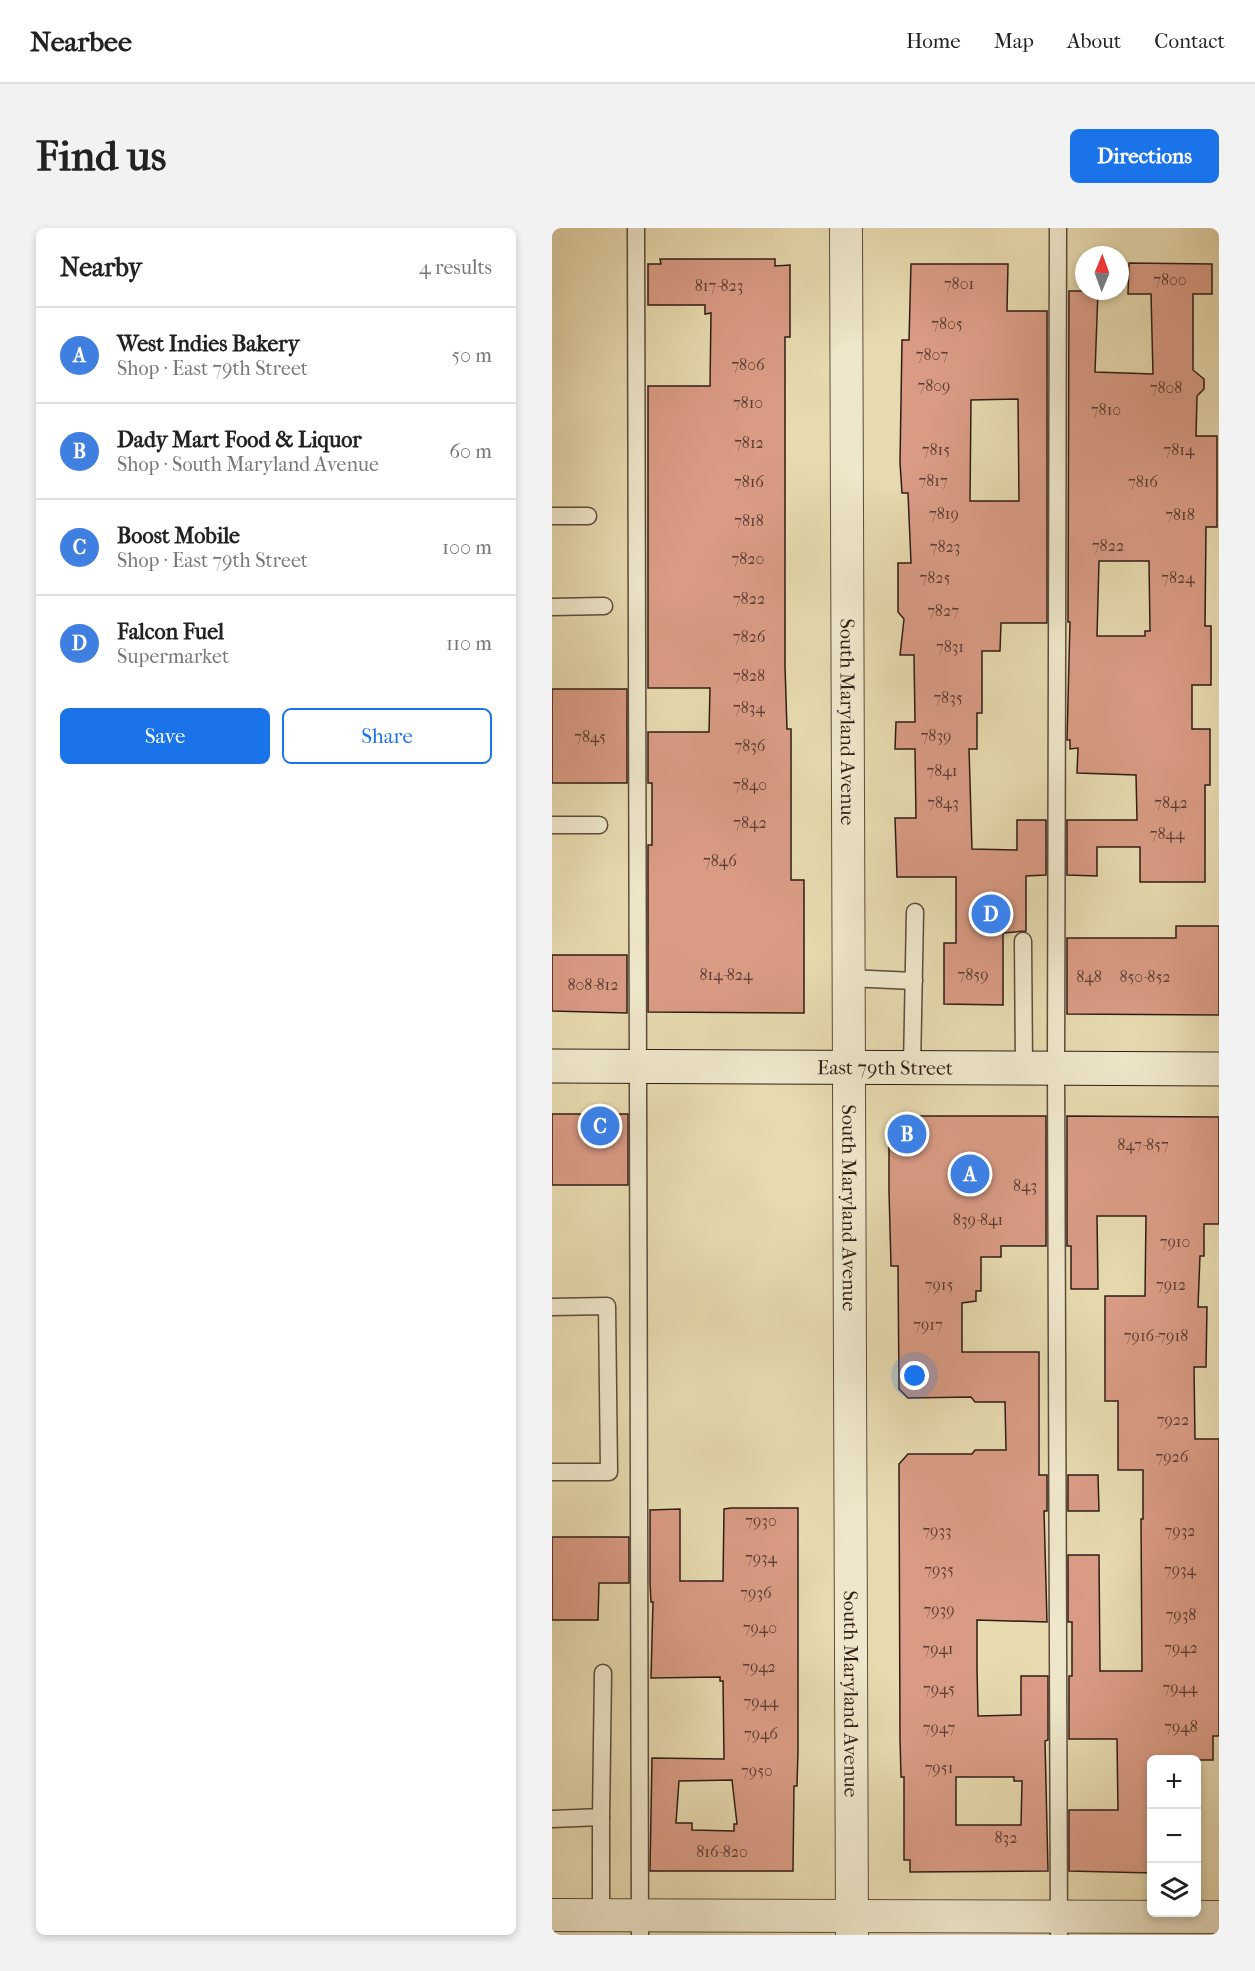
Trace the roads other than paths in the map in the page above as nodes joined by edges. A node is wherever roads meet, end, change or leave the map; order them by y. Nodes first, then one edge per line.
1 (636, 228) edge
2 (846, 228) edge
3 (1058, 228) edge
4 (552, 516) edge
5 (588, 516) dead end
6 (604, 606) dead end
7 (552, 607) edge
8 (552, 825) edge
9 (599, 825) dead end
10 (915, 912) dead end
11 (1023, 941) dead end
12 (848, 978) junction
13 (914, 981) junction
14 (552, 1066) edge
15 (636, 1066) junction
16 (848, 1067) junction
17 (912, 1068) junction
18 (1024, 1068) junction
19 (1056, 1068) junction
20 (1219, 1069) edge
21 (552, 1307) edge
22 (552, 1472) edge
23 (603, 1673) dead end
24 (602, 1817) junction
25 (552, 1819) edge
26 (552, 1915) edge
27 (601, 1916) junction
28 (1219, 1917) edge
29 (640, 1925) edge
30 (852, 1926) edge
31 (1059, 1926) edge

1 - 15 lane
2 - 12 street, South Maryland Avenue
3 - 19 lane
4 - 5 lane
6 - 7 lane
8 - 9 lane
10 - 13 lane
11 - 18 lane
12 - 13 lane
12 - 16 street, South Maryland Avenue
13 - 17 lane
14 - 15 main road, East 79th Street
15 - 16 main road, East 79th Street
15 - 29 lane
16 - 17 main road, East 79th Street
16 - 30 street, South Maryland Avenue
17 - 18 main road, East 79th Street
18 - 19 main road, East 79th Street
19 - 20 main road, East 79th Street
19 - 31 lane
21 - 22 lane
23 - 24 lane
24 - 25 lane
24 - 27 lane
26 - 27 street
27 - 29 street
28 - 31 street
29 - 30 street
30 - 31 street

